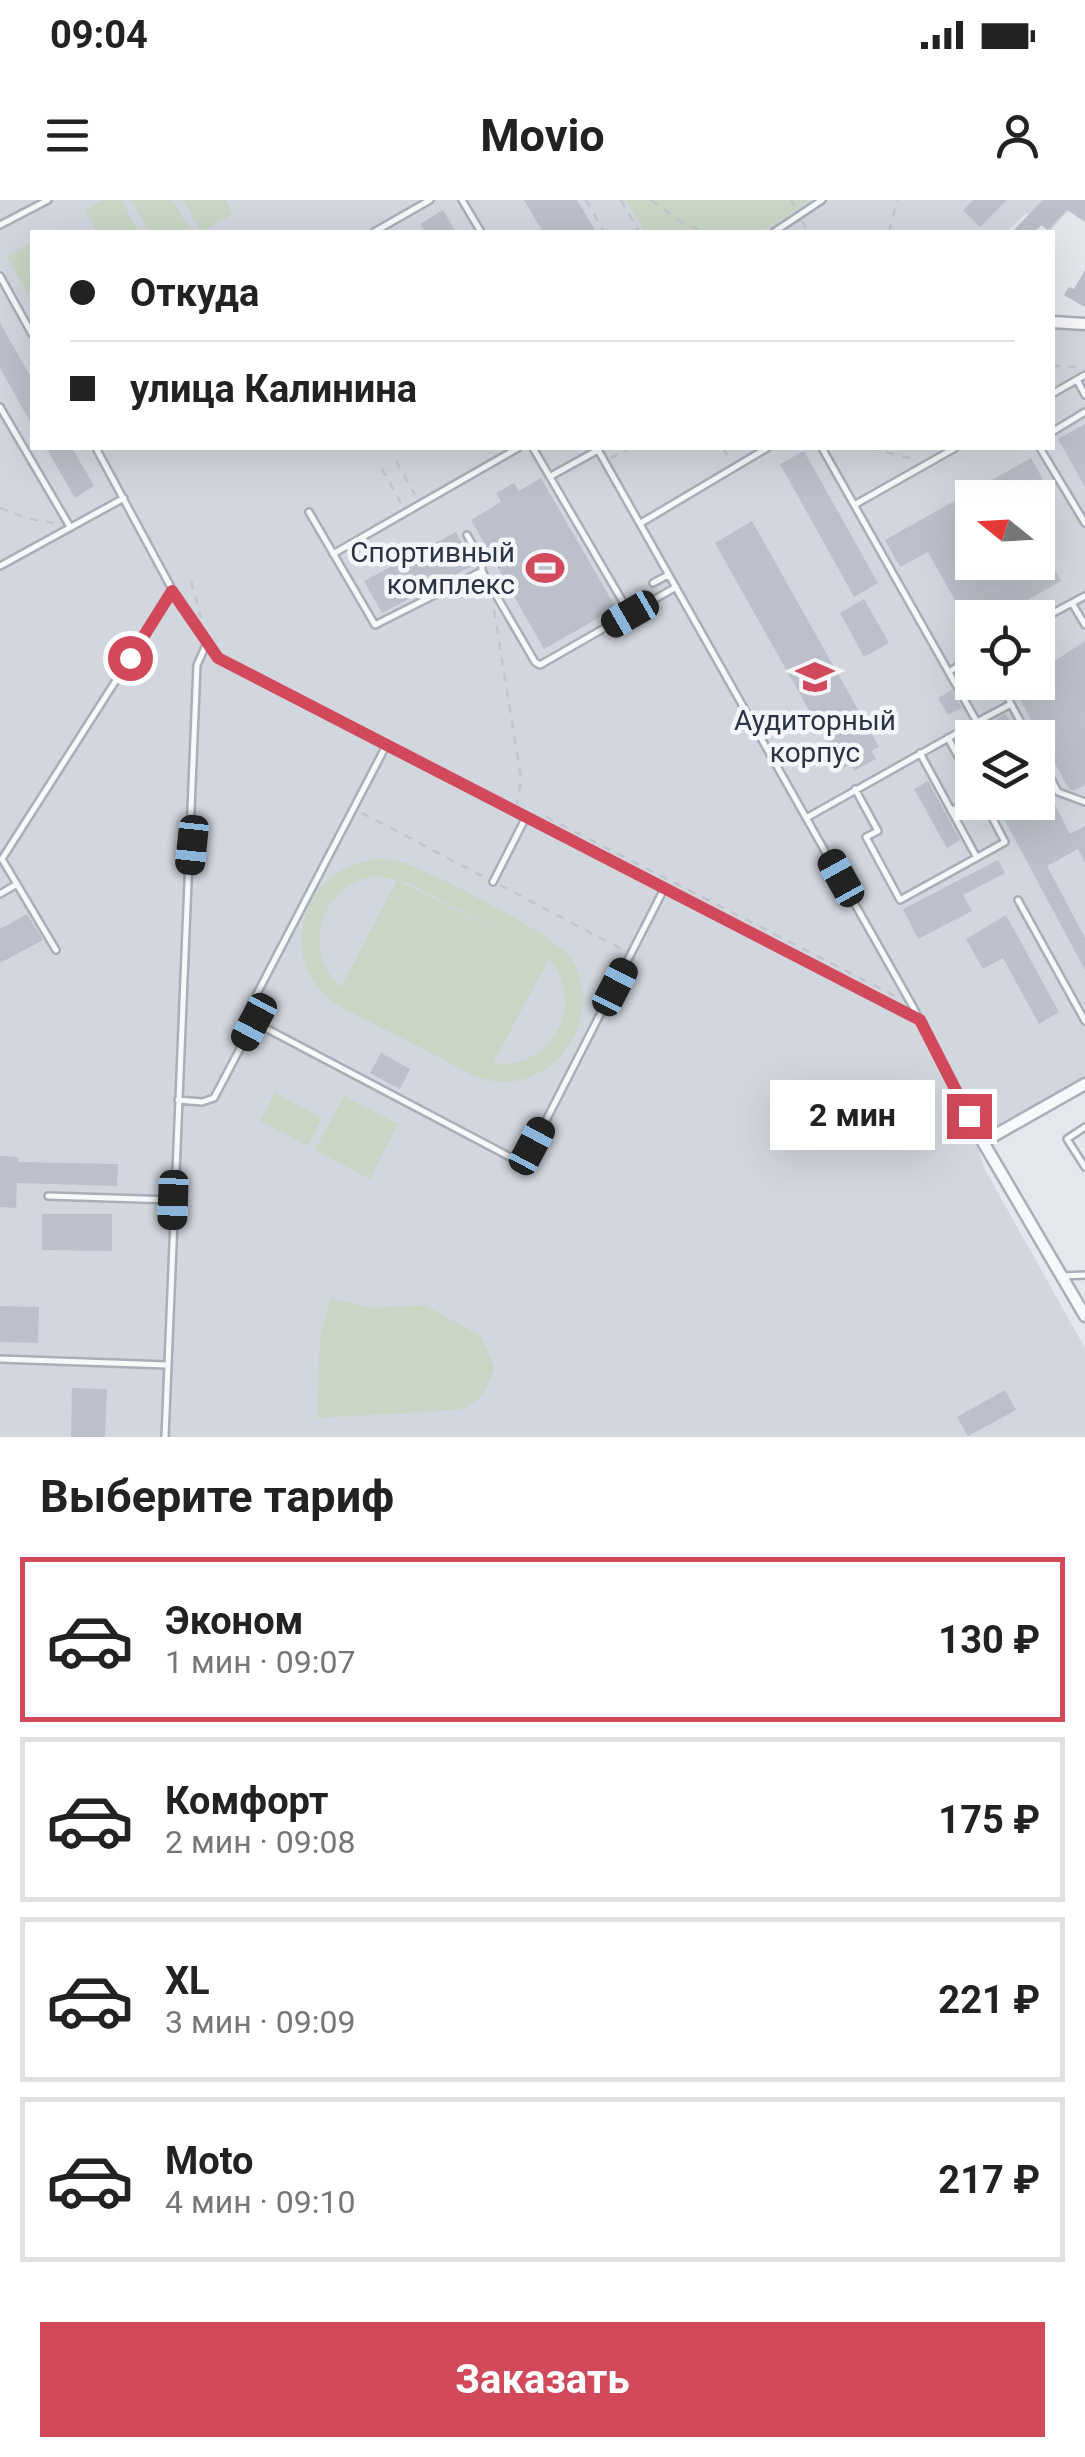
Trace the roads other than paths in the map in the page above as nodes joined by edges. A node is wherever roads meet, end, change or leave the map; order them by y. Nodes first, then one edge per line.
1 (29, 200) edge
2 (48, 200) edge
3 (430, 200) edge
4 (462, 200) edge
5 (822, 200) edge
6 (33, 208) junction
7 (0, 225) edge
8 (378, 230) edge
9 (480, 230) edge
10 (777, 230) edge
11 (0, 276) edge
12 (1055, 322) edge
13 (1085, 324) edge
14 (30, 330) edge
15 (1085, 371) edge
16 (1076, 380) junction
17 (1055, 392) edge
18 (1085, 395) edge
19 (0, 406) edge
20 (1085, 412) edge
21 (1055, 430) edge
22 (97, 450) edge
23 (515, 450) edge
24 (535, 450) edge
25 (596, 450) edge
26 (599, 450) edge
27 (764, 450) edge
28 (823, 450) edge
29 (951, 450) edge
30 (1041, 450) edge
31 (551, 476) junction
32 (124, 498) junction
33 (856, 504) junction
34 (309, 512) dead end
35 (641, 523) junction
36 (1085, 523) edge
37 (70, 526) junction
38 (466, 536) dead end
39 (333, 554) junction
40 (0, 566) edge
41 (482, 571) junction
42 (669, 574) junction
43 (653, 583) dead end
44 (676, 587) junction
45 (172, 591) junction
46 (1085, 596) edge
47 (1072, 602) junction
48 (1055, 612) edge
49 (630, 614) junction
50 (1085, 625) edge
51 (206, 645) junction
52 (955, 668) edge
53 (949, 672) junction
54 (1009, 700) edge
55 (1011, 704) junction
56 (977, 720) edge
57 (982, 720) edge
58 (1019, 720) edge
59 (955, 734) edge
60 (948, 738) junction
61 (387, 744) junction
62 (955, 751) edge
63 (920, 753) junction
64 (1055, 786) edge
65 (855, 789) junction
66 (1085, 802) edge
67 (955, 808) edge
68 (951, 810) junction
69 (526, 817) junction
70 (808, 817) junction
71 (993, 820) edge
72 (977, 858) junction
73 (1, 861) edge
74 (493, 882) dead end
75 (17, 884) junction
76 (664, 888) junction
77 (0, 894) edge
78 (1018, 900) dead end
79 (56, 950) dead end
80 (920, 1020) junction
81 (1085, 1020) edge
82 (254, 1022) junction
83 (1085, 1084) edge
84 (178, 1100) junction
85 (1085, 1127) edge
86 (983, 1142) junction
87 (1085, 1167) edge
88 (48, 1196) dead end
89 (173, 1200) junction
90 (1085, 1275) edge
91 (1062, 1276) junction
92 (1085, 1316) edge
93 (0, 1359) edge
94 (167, 1365) junction
95 (165, 1437) edge

1 - 6 lane
2 - 6 lane
3 - 8 lane
4 - 9 lane
5 - 10 lane
6 - 7 lane
11 - 14 lane
12 - 13 street
15 - 16 lane
16 - 17 lane
16 - 18 lane
19 - 37 lane
20 - 21 lane
22 - 32 lane
23 - 39 lane
24 - 31 lane
25 - 31 lane
26 - 35 lane
27 - 35 lane
28 - 33 lane
29 - 33 lane
30 - 36 lane
31 - 49 lane
32 - 37 lane
32 - 45 lane
33 - 53 lane
34 - 39 lane
35 - 42 lane
37 - 40 lane
38 - 41 lane
39 - 41 lane
41 - 49 lane
42 - 43 lane
42 - 44 lane
44 - 49 lane
44 - 70 lane
45 - 51 lane
45 - 73 lane
46 - 47 lane
47 - 48 lane
47 - 50 lane
51 - 61 lane
51 - 84 lane
52 - 53 lane
53 - 56 lane
54 - 55 lane
55 - 57 lane
55 - 58 lane
59 - 60 lane
60 - 62 lane
60 - 63 lane
61 - 69 lane
61 - 82 lane
63 - 65 lane
63 - 68 lane
64 - 66 lane
65 - 70 lane
65 - 72 lane
67 - 68 lane
68 - 72 lane
69 - 74 lane
69 - 76 lane
70 - 80 lane
71 - 72 lane
73 - 75 lane
75 - 77 lane
75 - 79 lane
76 - 80 lane
76 - 82 lane
78 - 81 lane
80 - 86 lane
82 - 84 lane
83 - 86 street
84 - 89 lane
85 - 87 lane
86 - 91 street
88 - 89 lane
89 - 94 lane
90 - 91 lane
91 - 92 street
93 - 94 lane
94 - 95 lane

